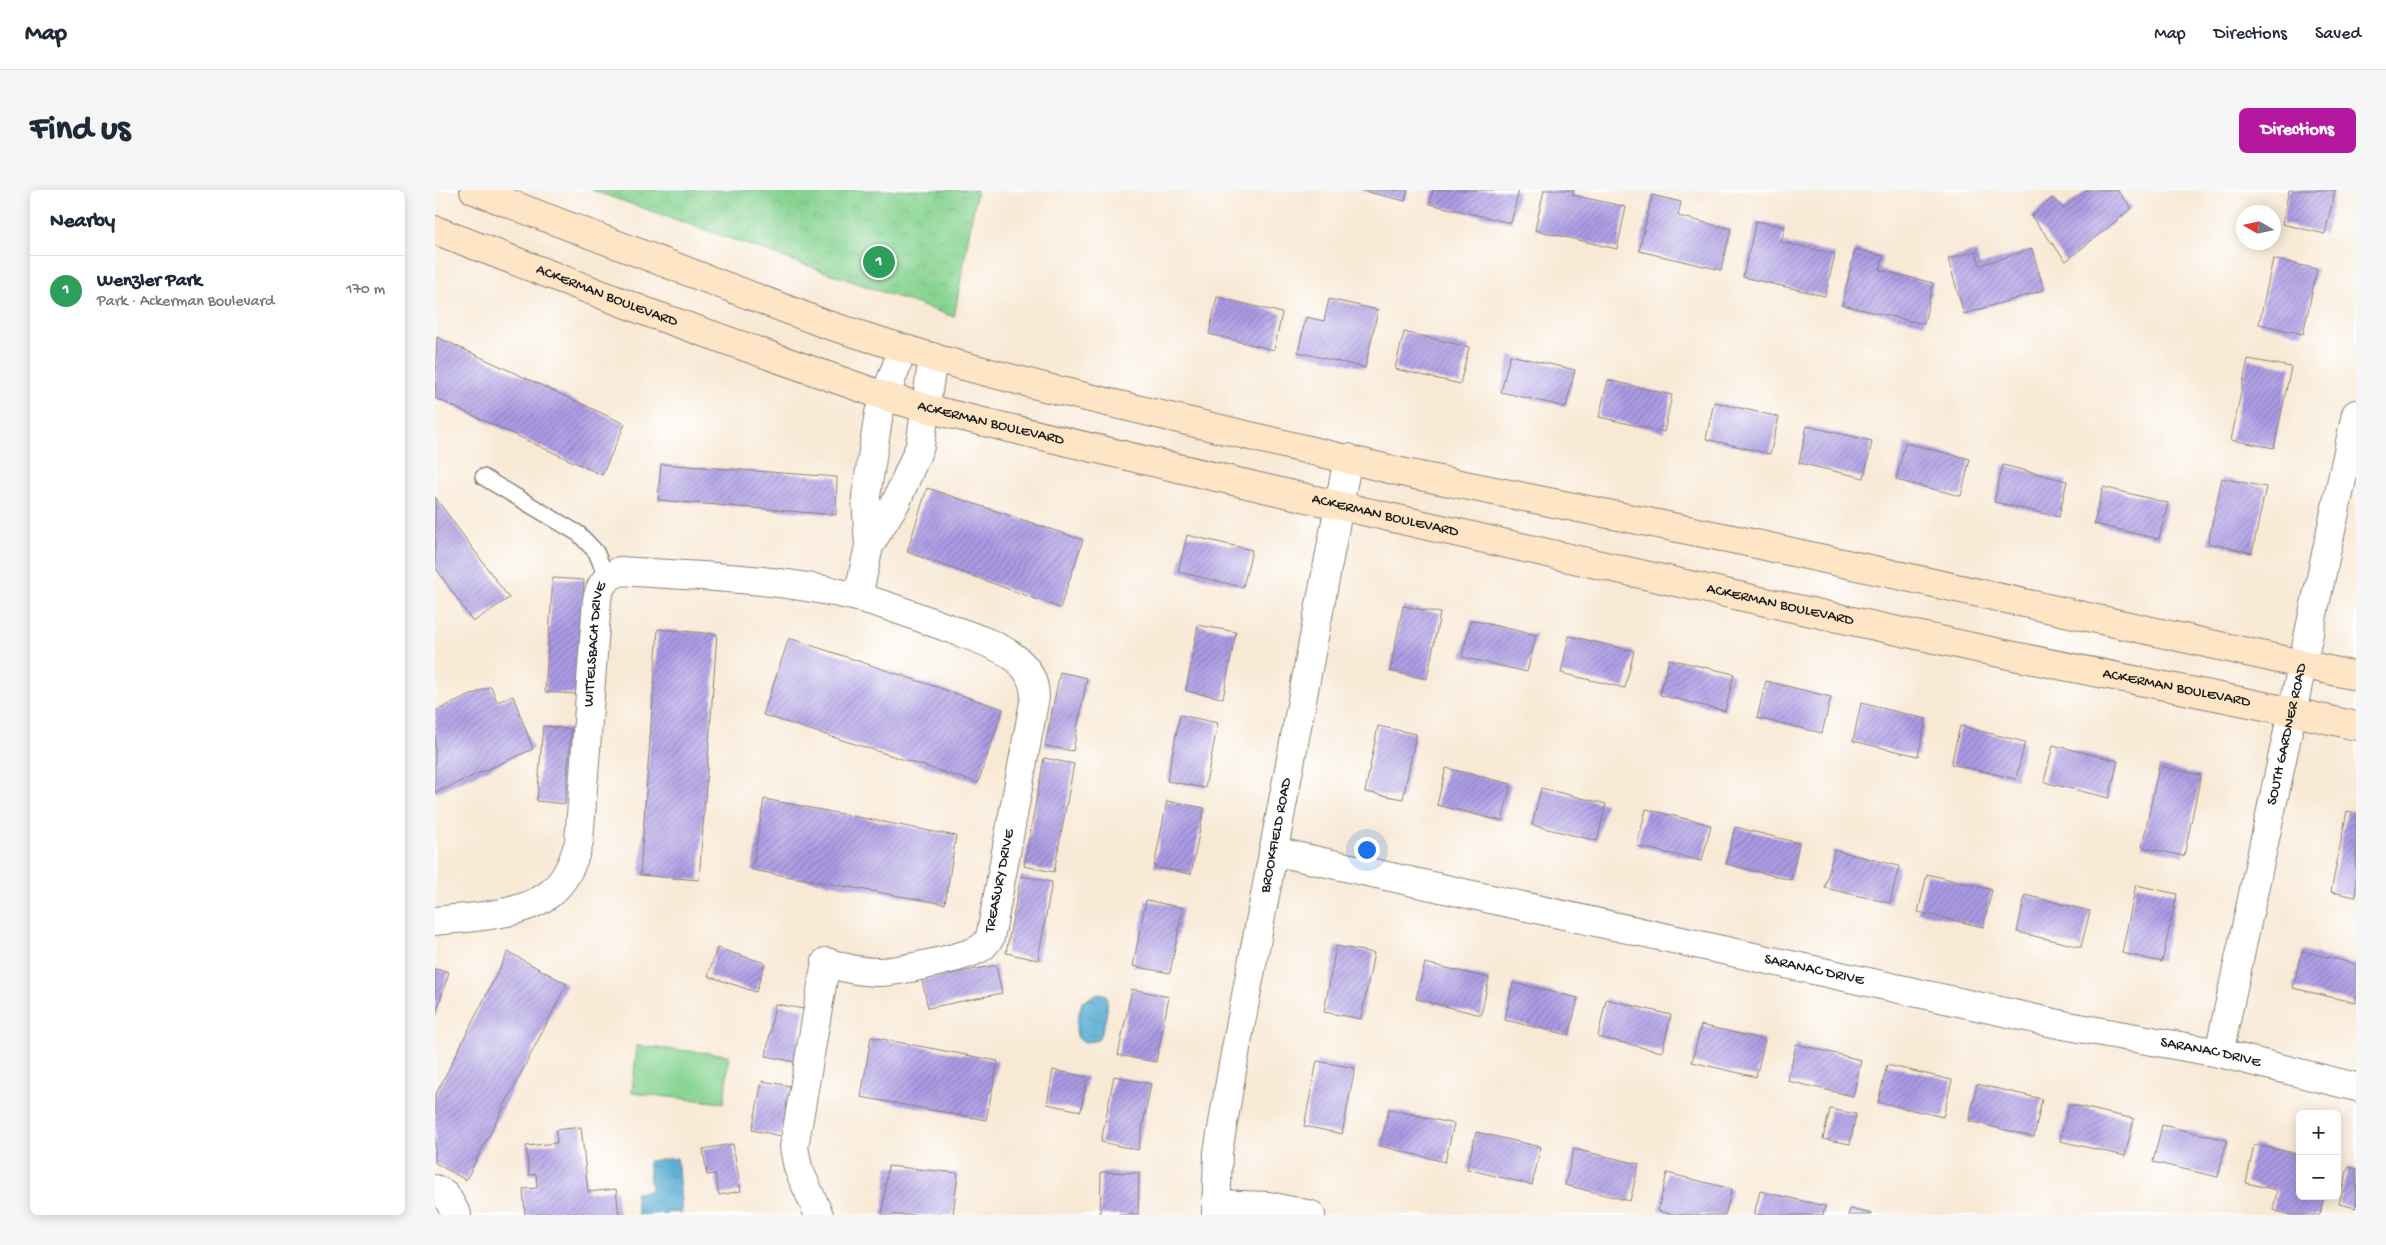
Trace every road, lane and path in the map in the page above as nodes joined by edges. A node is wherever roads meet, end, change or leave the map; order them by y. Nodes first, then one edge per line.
1 (474, 190) edge
2 (435, 230) edge
3 (903, 348) junction
4 (933, 357) junction
5 (887, 397) junction
6 (925, 408) junction
7 (2356, 414) edge
8 (1348, 458) junction
9 (483, 477) dead end
10 (1339, 505) junction
11 (869, 546) junction
12 (607, 578) junction
13 (858, 597) junction
14 (2303, 665) junction
15 (2356, 676) edge
16 (2293, 712) junction
17 (2356, 726) edge
18 (1273, 851) junction
19 (435, 921) edge
20 (2219, 1053) junction
21 (2356, 1087) edge
22 (435, 1189) edge
23 (1216, 1209) edge
24 (457, 1215) edge
25 (819, 1215) edge
26 (1311, 1215) edge

1 - 3 street
2 - 5 street, ACKERMAN BOULEVARD
3 - 4 street
3 - 5 street
4 - 6 street
4 - 8 street
5 - 6 street, ACKERMAN BOULEVARD
5 - 11 street
6 - 10 street, ACKERMAN BOULEVARD
6 - 11 street
7 - 14 street, SOUTH GARDNER ROAD
8 - 10 street, BROOKFIELD ROAD
8 - 14 street
9 - 12 lane
10 - 16 street, ACKERMAN BOULEVARD
10 - 18 street, BROOKFIELD ROAD
11 - 13 street
12 - 13 street, WITTELSBACH DRIVE
12 - 19 street, WITTELSBACH DRIVE
13 - 25 street, TREASURY DRIVE
14 - 15 street
14 - 16 street, SOUTH GARDNER ROAD
16 - 17 street, ACKERMAN BOULEVARD
16 - 20 street, SOUTH GARDNER ROAD
18 - 20 street, SARANAC DRIVE
18 - 23 street, BROOKFIELD ROAD
20 - 21 street, SARANAC DRIVE
22 - 24 street
23 - 26 street

